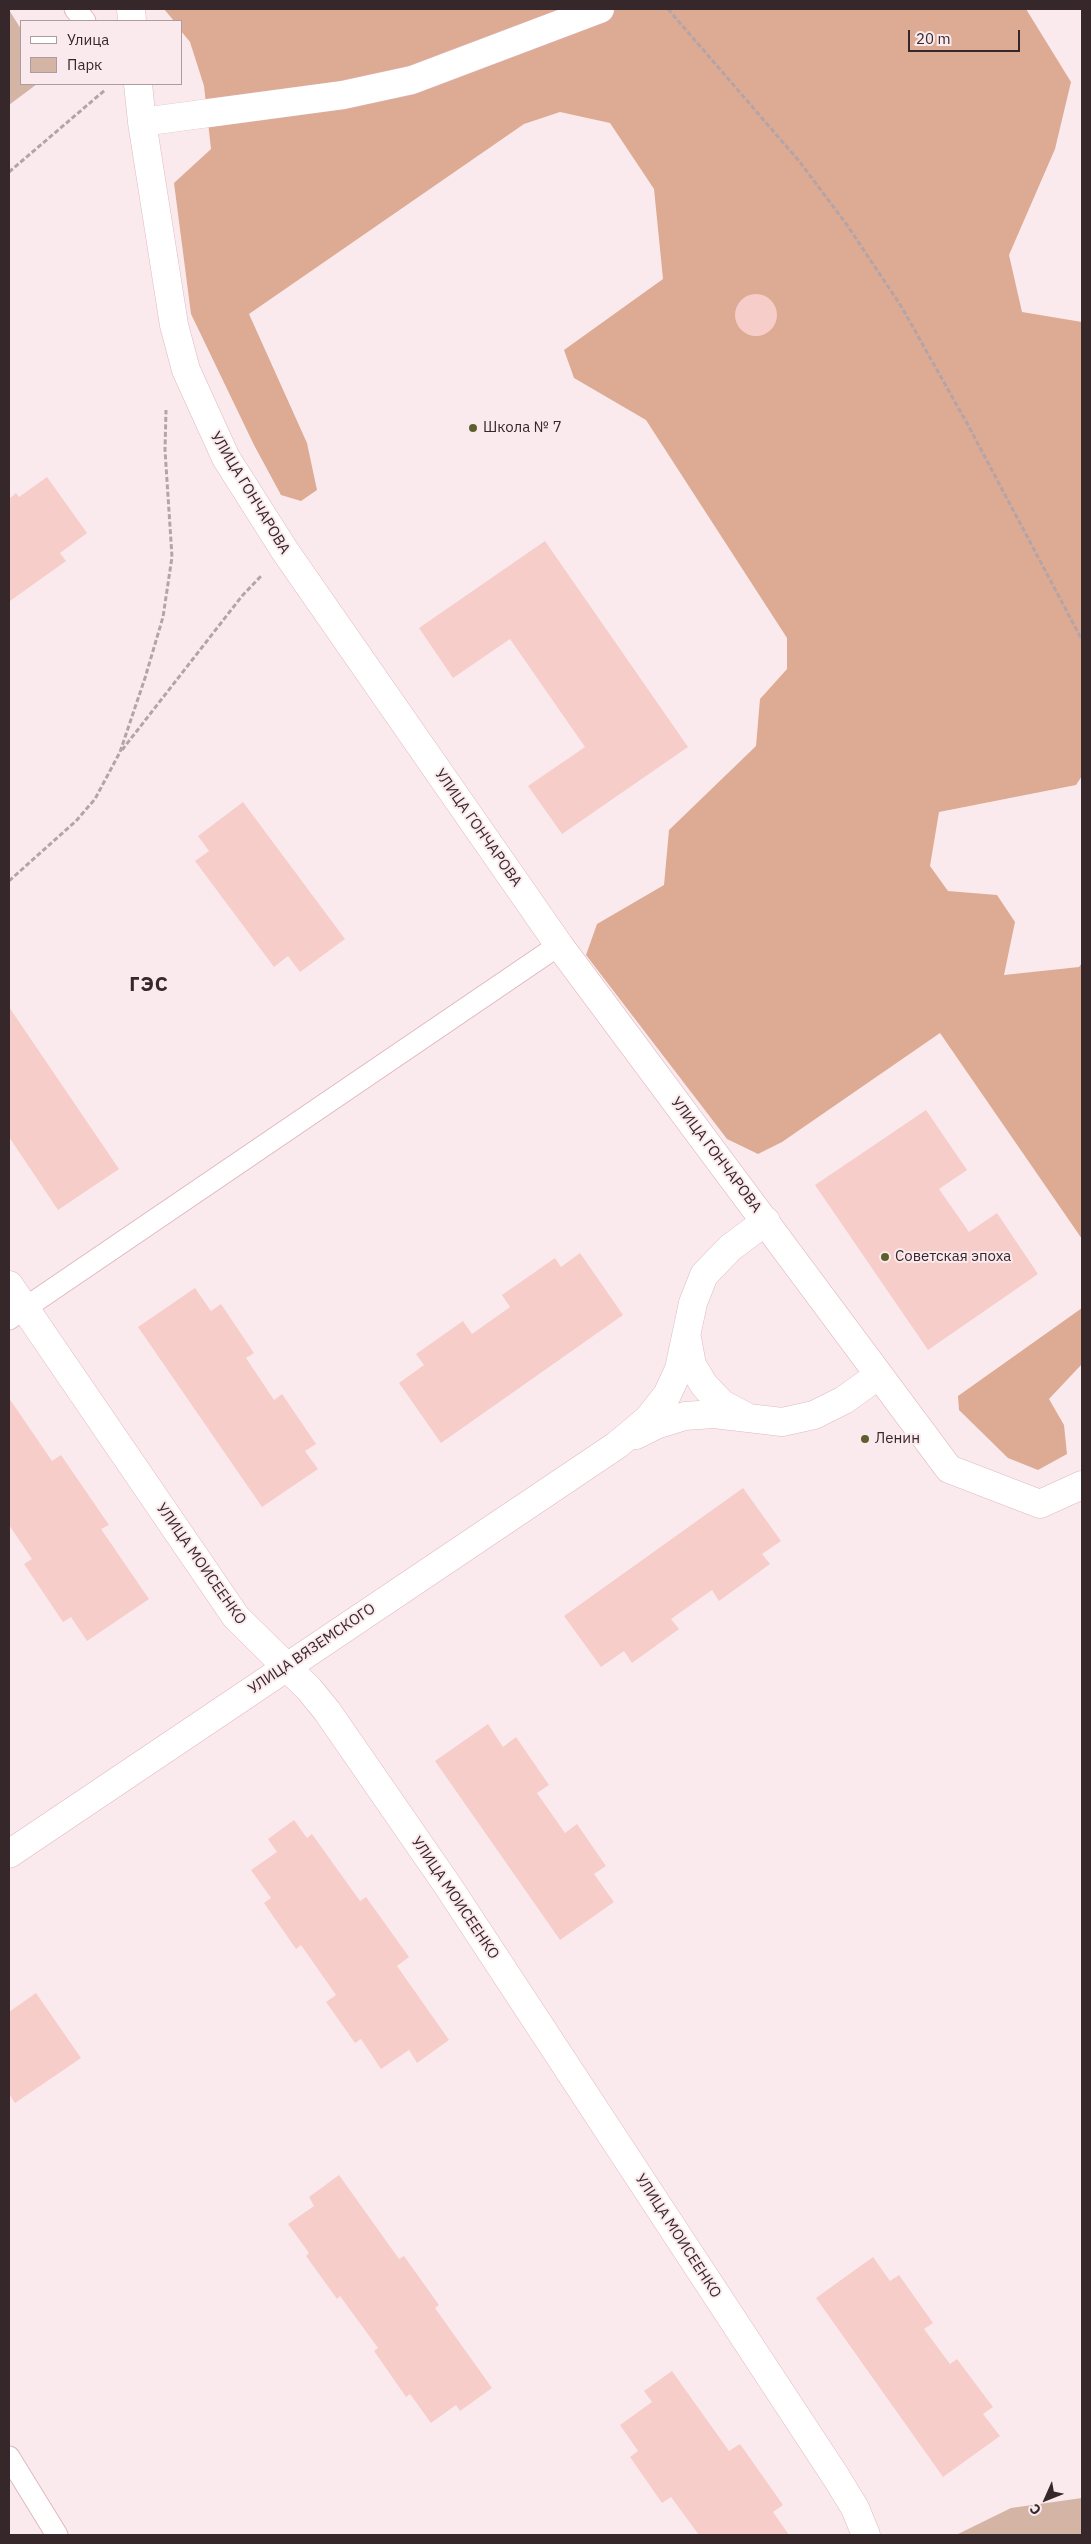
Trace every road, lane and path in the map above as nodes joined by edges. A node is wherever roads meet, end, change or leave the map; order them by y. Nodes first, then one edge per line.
1 (75, 9) edge
2 (600, 9) edge
3 (668, 9) edge
4 (84, 20) edge
5 (110, 85) edge
6 (137, 86) edge
7 (142, 122) junction
8 (9, 172) edge
9 (166, 409) dead end
10 (285, 551) junction
11 (1082, 640) edge
12 (120, 752) junction
13 (9, 881) edge
14 (559, 945) junction
15 (766, 1221) junction
16 (9, 1285) edge
17 (17, 1314) edge
18 (687, 1334) junction
19 (879, 1375) junction
20 (750, 1418) junction
21 (617, 1445) junction
22 (1082, 1485) edge
23 (285, 1666) junction
24 (9, 1854) edge
25 (9, 2458) edge
26 (57, 2535) edge
27 (866, 2535) edge

1 - 4 lane
2 - 7 street
3 - 11 path
5 - 8 path
6 - 7 street, УЛИЦА ГОНЧАРОВА
7 - 10 street, УЛИЦА ГОНЧАРОВА
9 - 12 path
10 - 12 path
10 - 14 street, УЛИЦА ГОНЧАРОВА
12 - 13 path
14 - 15 street, УЛИЦА ГОНЧАРОВА
14 - 17 lane
15 - 18 street
15 - 19 street, УЛИЦА ГОНЧАРОВА
16 - 17 street, УЛИЦА МОИСЕЕНКО
17 - 23 street, УЛИЦА МОИСЕЕНКО
18 - 20 street
18 - 21 street
19 - 20 street
19 - 22 street, УЛИЦА ГОНЧАРОВА
20 - 21 street
21 - 23 street, УЛИЦА ВЯЗЕМСКОГО
23 - 24 street, УЛИЦА ВЯЗЕМСКОГО
23 - 27 street, УЛИЦА МОИСЕЕНКО
25 - 26 lane

